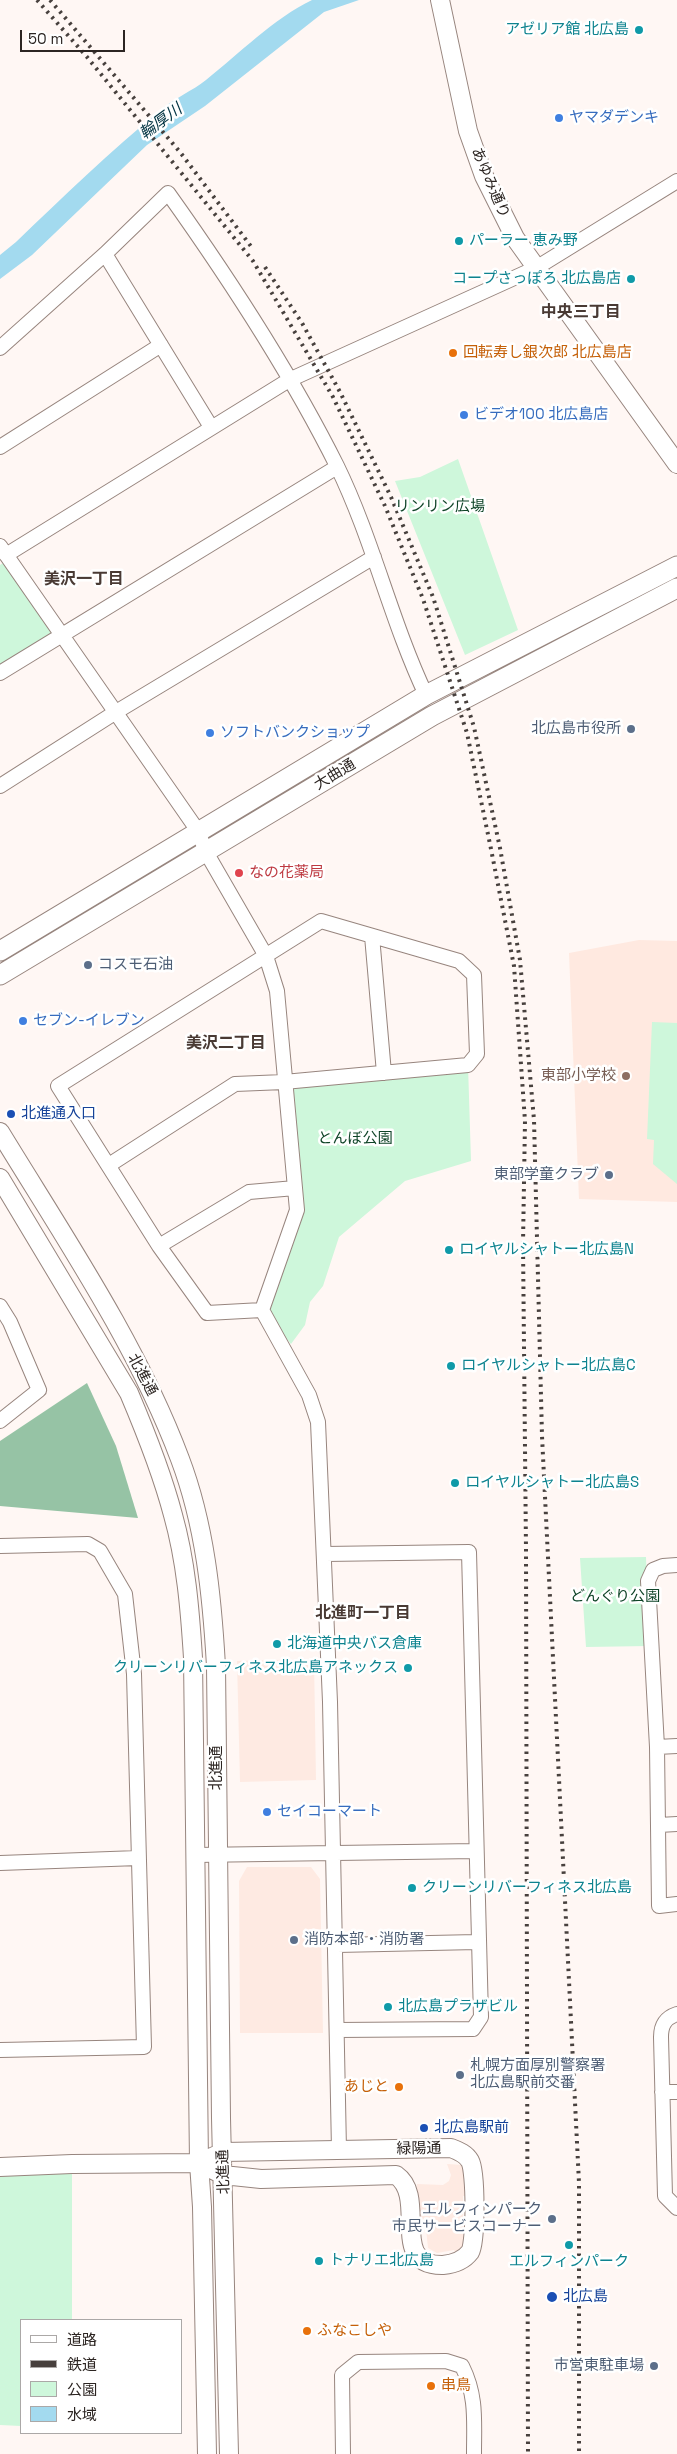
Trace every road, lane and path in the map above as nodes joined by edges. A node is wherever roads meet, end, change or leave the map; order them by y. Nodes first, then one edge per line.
1 (440, 1) edge
2 (677, 180) edge
3 (105, 254) junction
4 (536, 268) junction
5 (161, 345) junction
6 (0, 348) edge
7 (289, 380) junction
8 (211, 427) junction
9 (0, 446) edge
10 (677, 464) edge
11 (337, 467) junction
12 (3, 551) edge
13 (374, 557) junction
14 (677, 566) edge
15 (677, 588) edge
16 (62, 635) junction
17 (0, 673) edge
18 (426, 695) junction
19 (116, 712) junction
20 (0, 786) edge
21 (198, 831) junction
22 (206, 852) junction
23 (372, 936) junction
24 (0, 951) edge
25 (266, 956) junction
26 (0, 975) edge
27 (384, 1072) junction
28 (284, 1082) junction
29 (0, 1132) edge
30 (109, 1165) junction
31 (0, 1178) edge
32 (295, 1188) junction
33 (160, 1246) junction
34 (0, 1306) edge
35 (262, 1310) junction
36 (0, 1421) edge
37 (0, 1546) edge
38 (325, 1554) junction
39 (677, 1565) edge
40 (677, 1746) edge
41 (657, 1747) junction
42 (677, 1824) edge
43 (659, 1825) junction
44 (334, 1852) junction
45 (476, 1852) junction
46 (217, 1854) junction
47 (196, 1855) junction
48 (138, 1858) junction
49 (0, 1863) edge
50 (677, 1904) edge
51 (477, 1942) junction
52 (337, 1945) junction
53 (677, 2014) edge
54 (337, 2030) junction
55 (0, 2050) edge
56 (662, 2092) junction
57 (677, 2092) edge
58 (339, 2150) junction
59 (223, 2152) junction
60 (199, 2163) junction
61 (0, 2167) edge
62 (223, 2175) junction
63 (677, 2208) edge
64 (207, 2454) edge
65 (229, 2454) edge
66 (343, 2454) edge
67 (474, 2454) edge

1 - 4 street, あゆみ通り
2 - 4 street
3 - 5 street
3 - 6 street
3 - 7 street
4 - 7 street
4 - 10 street, あゆみ通り
5 - 8 street
5 - 9 street
7 - 8 street
7 - 11 street
8 - 12 street
11 - 13 street
11 - 16 street
12 - 16 street
13 - 18 street
13 - 19 street
14 - 18 main road, 大曲通
15 - 22 main road, 大曲通
16 - 17 street
16 - 19 street
18 - 21 main road, 大曲通
19 - 20 street
19 - 21 street
21 - 22 street
21 - 24 main road, 大曲通
22 - 25 street
22 - 26 main road, 大曲通
23 - 25 street
23 - 27 street
23 - 27 street
25 - 28 street
25 - 30 street
27 - 28 street
28 - 30 street
28 - 32 street
29 - 46 street, 北進通
30 - 33 street
31 - 47 street, 北進通
32 - 33 street
32 - 35 street
33 - 35 street
34 - 36 street
35 - 38 street
37 - 48 street
38 - 44 street
38 - 45 street
39 - 41 street
40 - 41 street
41 - 43 street
42 - 43 street
43 - 50 street
44 - 45 street
44 - 46 street
44 - 52 street
45 - 51 street
46 - 47 street
46 - 59 street, 北進通
47 - 60 street, 北進通
48 - 49 street
48 - 55 street
51 - 52 street
51 - 54 street
52 - 54 street
53 - 56 street
54 - 58 street
56 - 57 street
56 - 63 street
58 - 59 street, 緑陽通
58 - 62 street, 緑陽通
59 - 60 street, 緑陽通
59 - 62 street, 北進通
60 - 61 street, 緑陽通
60 - 62 street, 緑陽通
60 - 64 street, 北進通
62 - 65 street, 北進通
66 - 67 street

